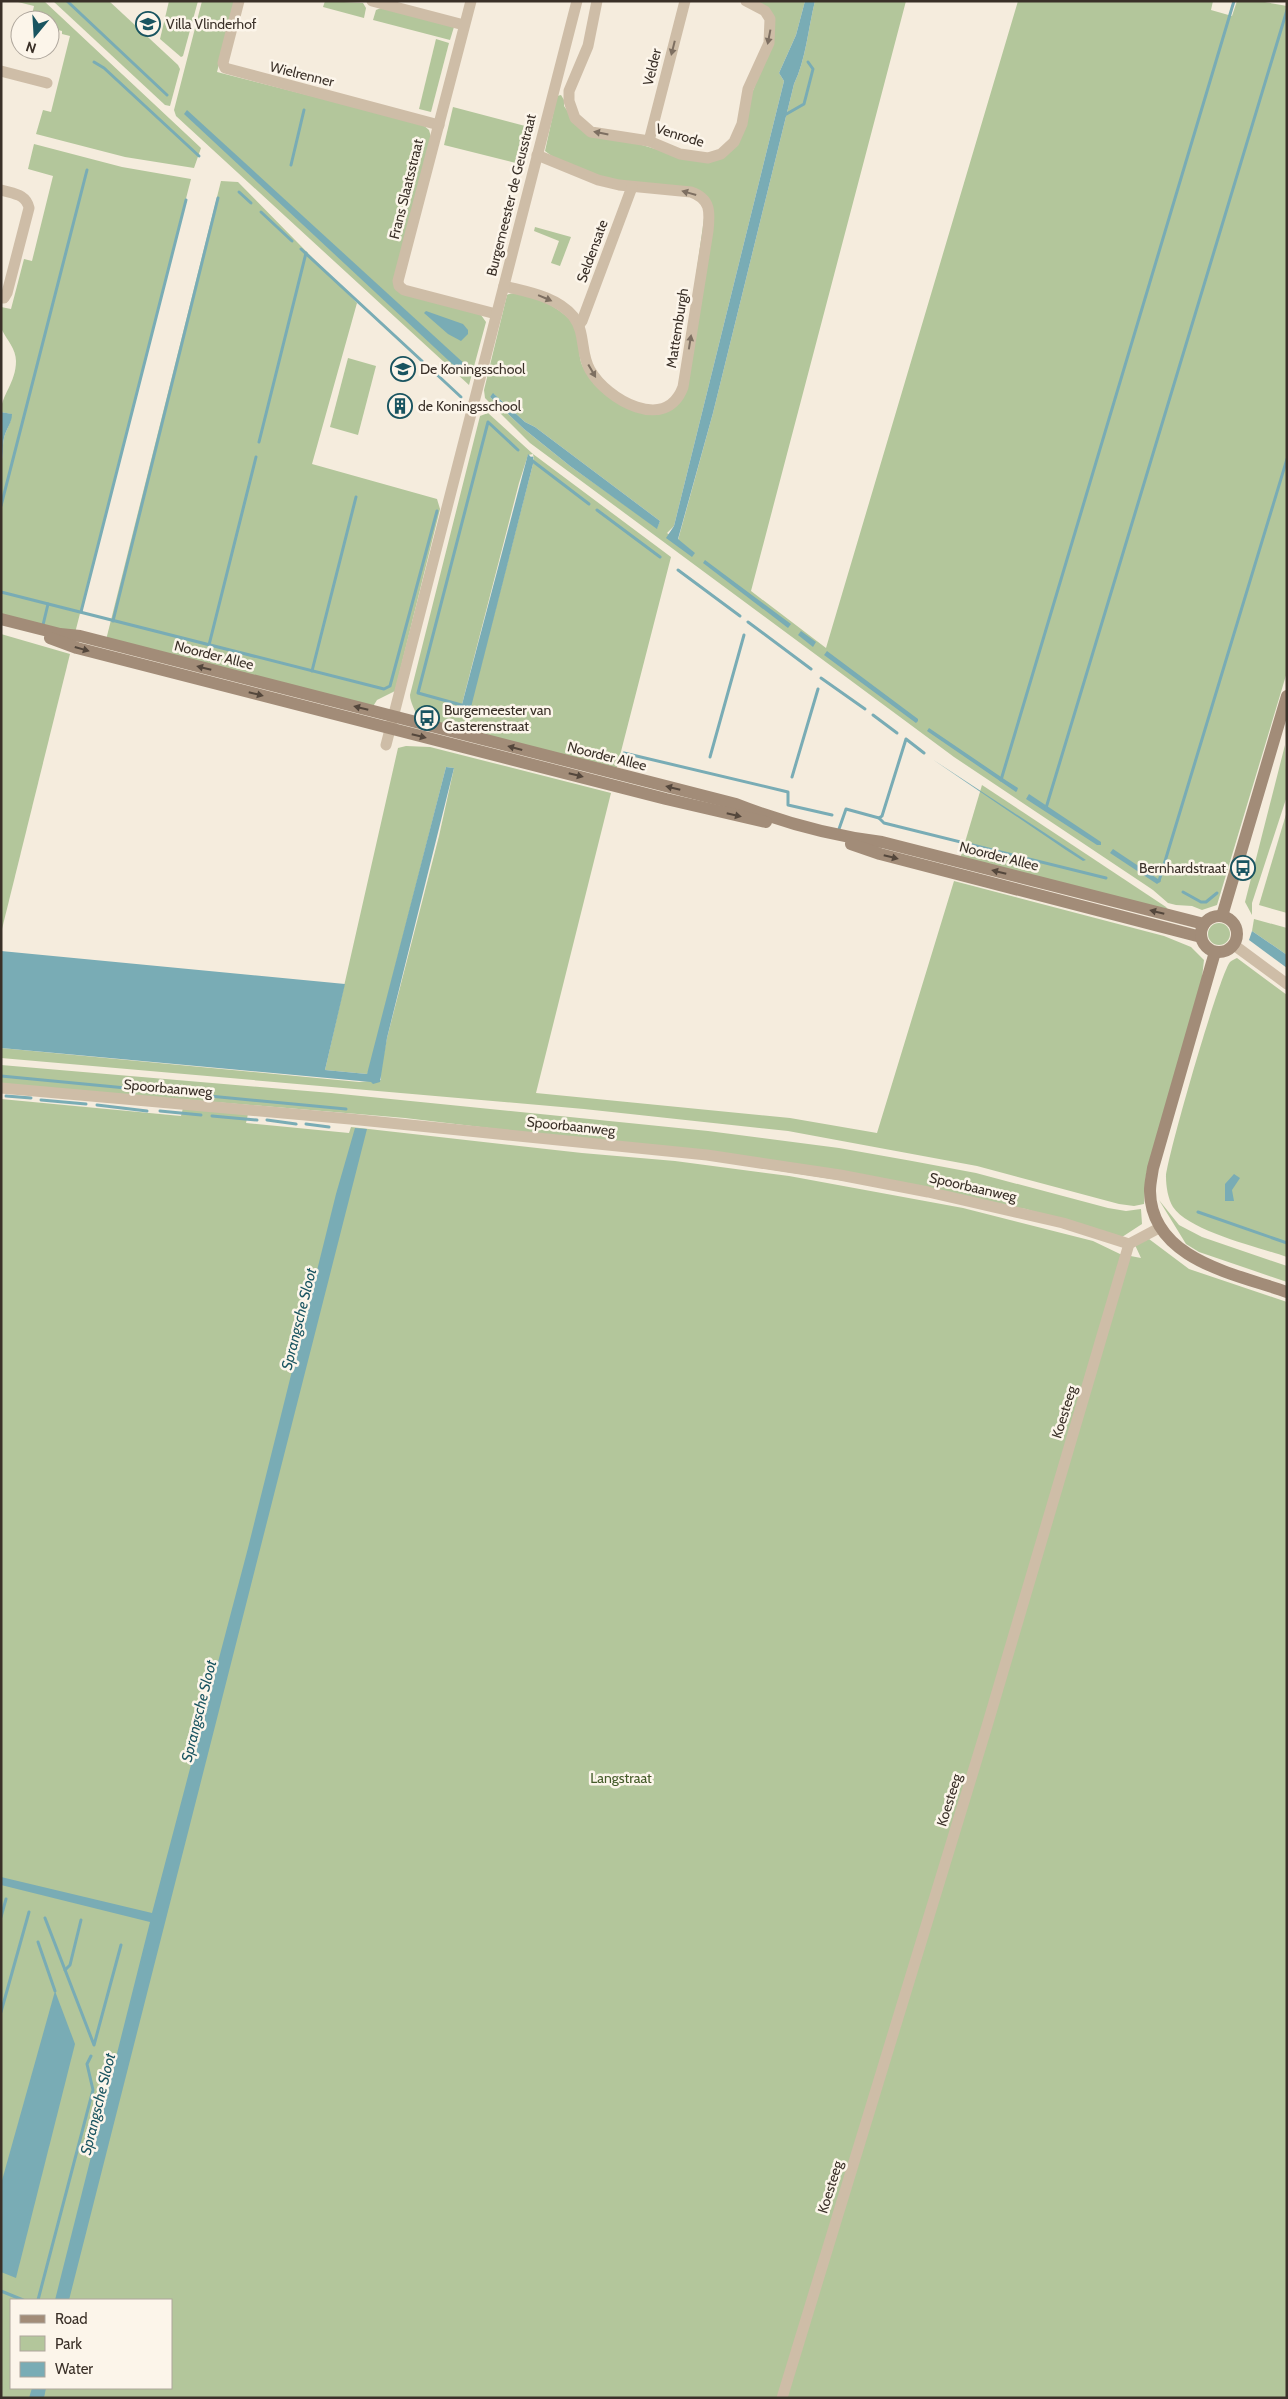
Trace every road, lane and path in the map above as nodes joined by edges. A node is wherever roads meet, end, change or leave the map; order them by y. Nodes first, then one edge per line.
1 (239, 1) edge
2 (372, 1) edge
3 (471, 1) edge
4 (577, 1) edge
5 (597, 1) edge
6 (685, 1) edge
7 (746, 1) edge
8 (464, 25) junction
9 (1, 71) edge
10 (47, 83) dead end
11 (555, 86) junction
12 (569, 91) junction
13 (439, 125) junction
14 (649, 141) junction
15 (537, 155) junction
16 (632, 187) junction
17 (1, 190) edge
18 (504, 286) junction
19 (2, 298) edge
20 (496, 314) junction
21 (579, 325) junction
22 (1, 619) edge
23 (1, 626) edge
24 (1287, 696) edge
25 (392, 723) junction
26 (386, 745) dead end
27 (651, 789) junction
28 (1222, 916) junction
29 (1204, 924) junction
30 (1201, 937) junction
31 (1234, 945) junction
32 (1215, 952) junction
33 (1287, 984) edge
34 (1, 1088) edge
35 (1161, 1228) junction
36 (1129, 1244) junction
37 (1287, 1292) edge
38 (782, 2398) edge

1 - 13 street, Wielrenner
2 - 8 street
3 - 8 street, Frans Slaatsstraat
4 - 11 street, Burgemeester de Geusstraat
5 - 12 street
6 -> 14 street, Velder
7 -> 14 street, Venrode
8 - 13 street, Frans Slaatsstraat
9 - 10 street
11 - 12 street
11 - 15 street, Burgemeester de Geusstraat
14 -> 12 street, Venrode
13 - 20 street, Frans Slaatsstraat
15 - 16 street, Mattemburgh
15 - 18 street, Burgemeester de Geusstraat
16 - 21 street, Seldensate
21 -> 16 street, Mattemburgh
17 - 19 street
18 - 20 street, Burgemeester de Geusstraat
18 -> 21 street
20 - 25 street, Burgemeester de Geusstraat
25 -> 22 street, Noorder Allee
23 -> 25 street, Noorder Allee
24 - 28 street
25 - 26 street
25 - 27 street, Noorder Allee
29 -> 27 street, Noorder Allee
27 -> 30 street, Noorder Allee
28 - 29 street
28 - 31 street
29 - 30 street
30 - 32 street
31 - 32 street
31 - 33 street
32 - 35 street
34 - 36 street, Spoorbaanweg
35 - 36 street
35 - 37 street
36 - 38 street, Koesteeg

